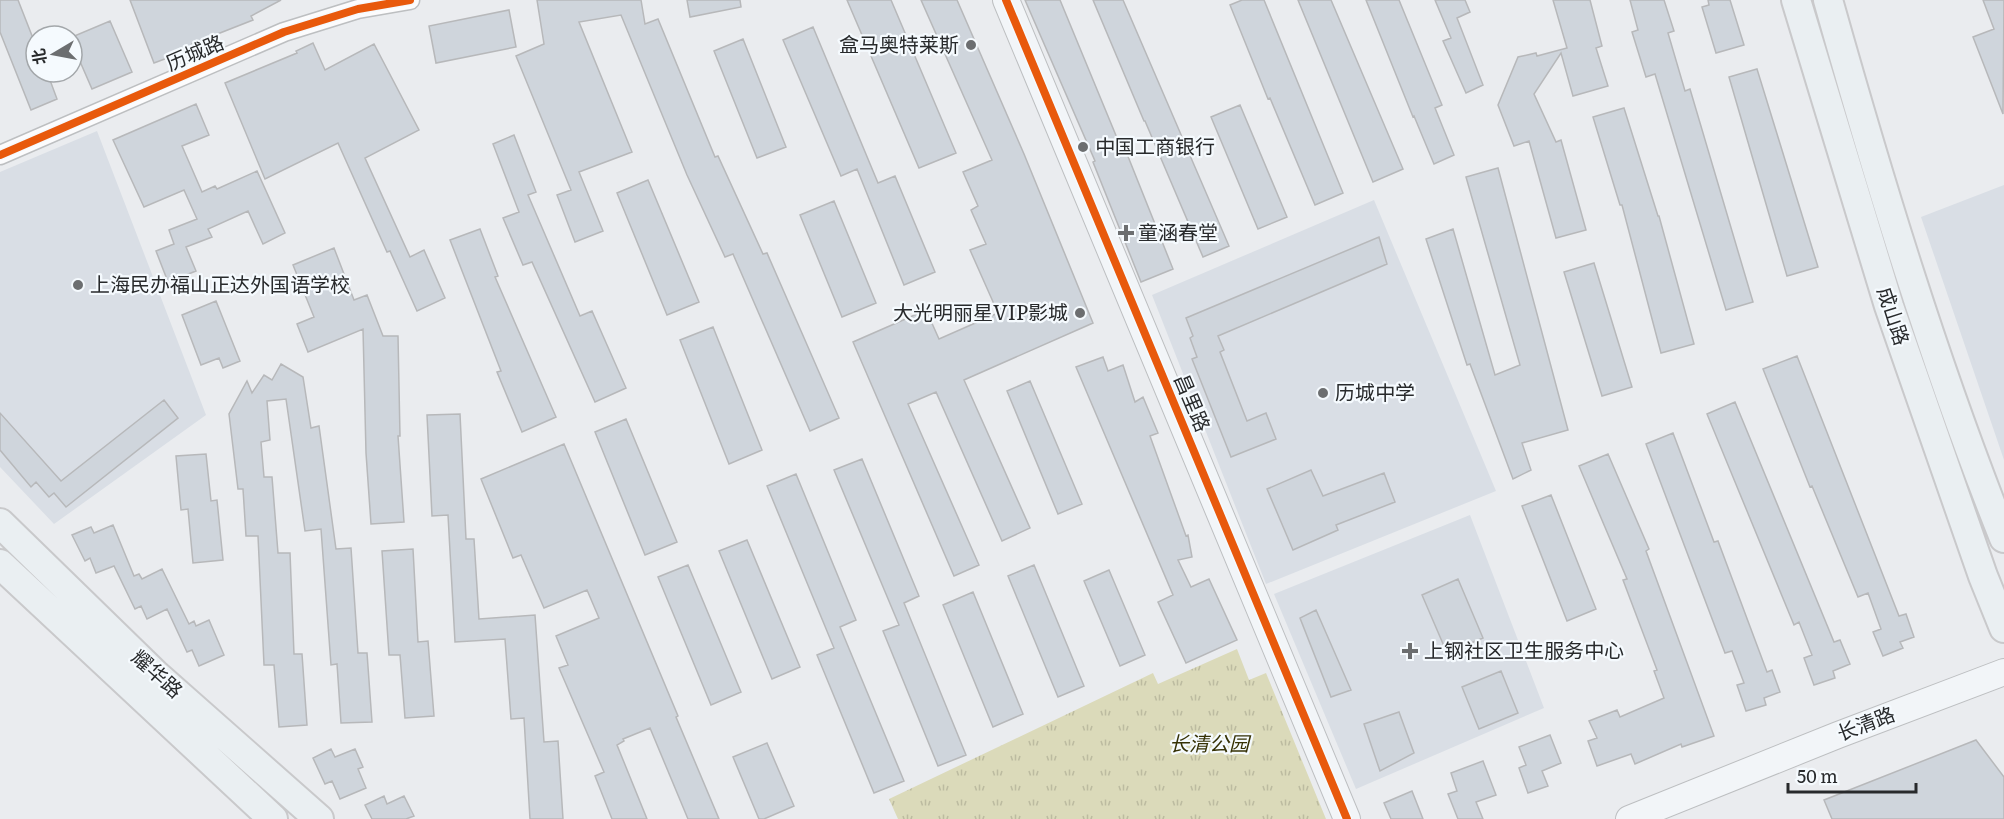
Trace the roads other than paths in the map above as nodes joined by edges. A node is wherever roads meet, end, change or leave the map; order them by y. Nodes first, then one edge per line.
1 (410, 0) edge
2 (1006, 0) edge
3 (1796, 0) edge
4 (1828, 0) edge
5 (0, 155) edge
6 (0, 523) edge
7 (2004, 538) edge
8 (0, 564) edge
9 (2004, 628) edge
10 (2004, 672) edge
11 (273, 819) edge
12 (320, 819) edge
13 (1347, 819) edge
14 (1629, 819) edge

1 - 5 street, 历城路
2 - 13 street, 昌里路
3 - 9 main road, 成山路
4 - 7 main road, 成山路
6 - 12 main road, 耀华路
8 - 11 main road, 耀华路
10 - 14 street, 长清路

